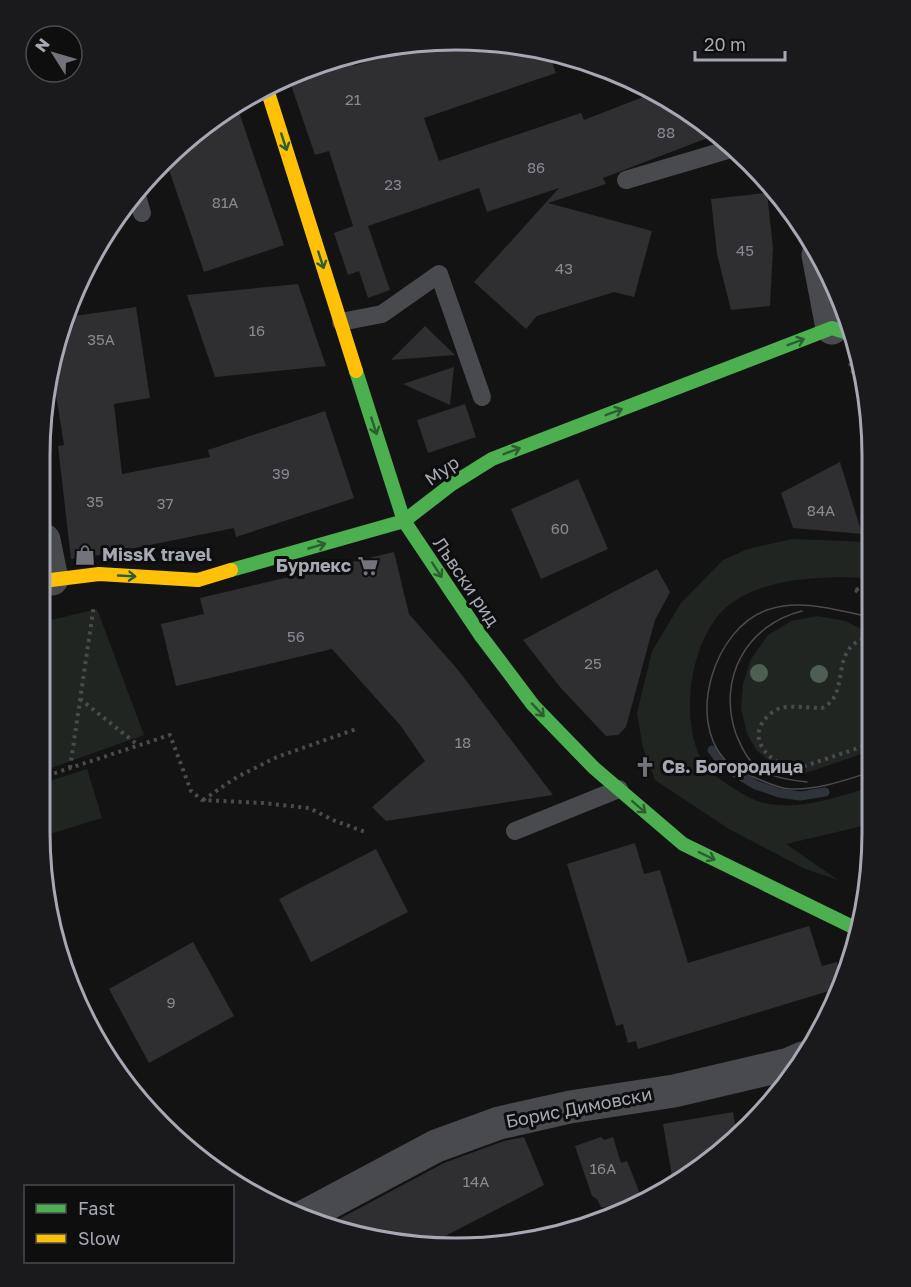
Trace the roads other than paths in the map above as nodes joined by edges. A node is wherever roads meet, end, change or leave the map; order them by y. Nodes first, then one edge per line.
1 (269, 95) edge
2 (724, 151) edge
3 (626, 180) dead end
4 (832, 303) edge
5 (341, 322) junction
6 (840, 330) edge
7 (482, 397) dead end
8 (404, 521) junction
9 (50, 580) edge
10 (619, 789) junction
11 (515, 831) dead end
12 (851, 925) edge
13 (788, 1064) edge
14 (313, 1212) edge

1 -> 5 street, Лъвски рид
2 - 3 lane
4 - 6 street
5 - 7 lane
5 -> 8 street, Лъвски рид
8 -> 6 street, Мур
9 -> 8 street, Мур
8 -> 10 street, Лъвски рид
10 - 11 lane
10 -> 12 street, Лъвски рид
13 - 14 street, Борис Димовски

